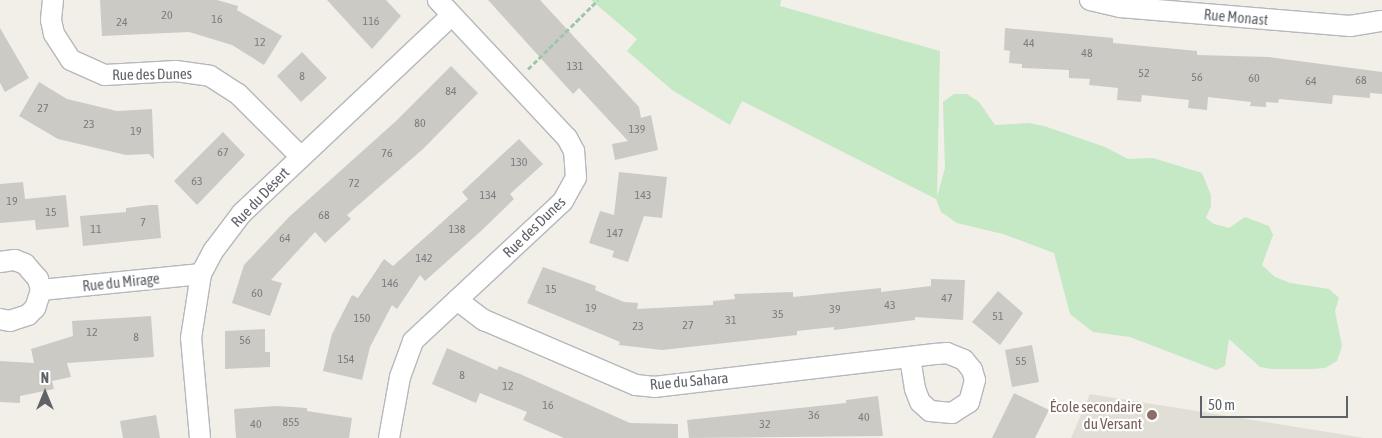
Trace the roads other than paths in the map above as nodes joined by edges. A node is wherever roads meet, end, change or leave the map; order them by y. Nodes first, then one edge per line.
1 (53, 0) edge
2 (438, 0) edge
3 (1086, 0) edge
4 (452, 16) junction
5 (1382, 21) edge
6 (300, 156) junction
7 (0, 262) edge
8 (200, 274) junction
9 (40, 290) junction
10 (457, 300) junction
11 (0, 320) edge
12 (910, 357) dead end
13 (200, 438) edge
14 (389, 438) edge

1 - 6 street, Rue des Dunes
2 - 4 street, Rue des Dunes
3 - 5 street, Rue Monast
4 - 6 street, Rue du Désert
4 - 10 street, Rue des Dunes
6 - 8 street, Rue du Désert
7 - 9 street
8 - 9 street, Rue du Mirage
8 - 13 street, Rue du Désert
9 - 11 street
10 - 12 street, Rue du Sahara
10 - 14 street, Rue des Dunes

